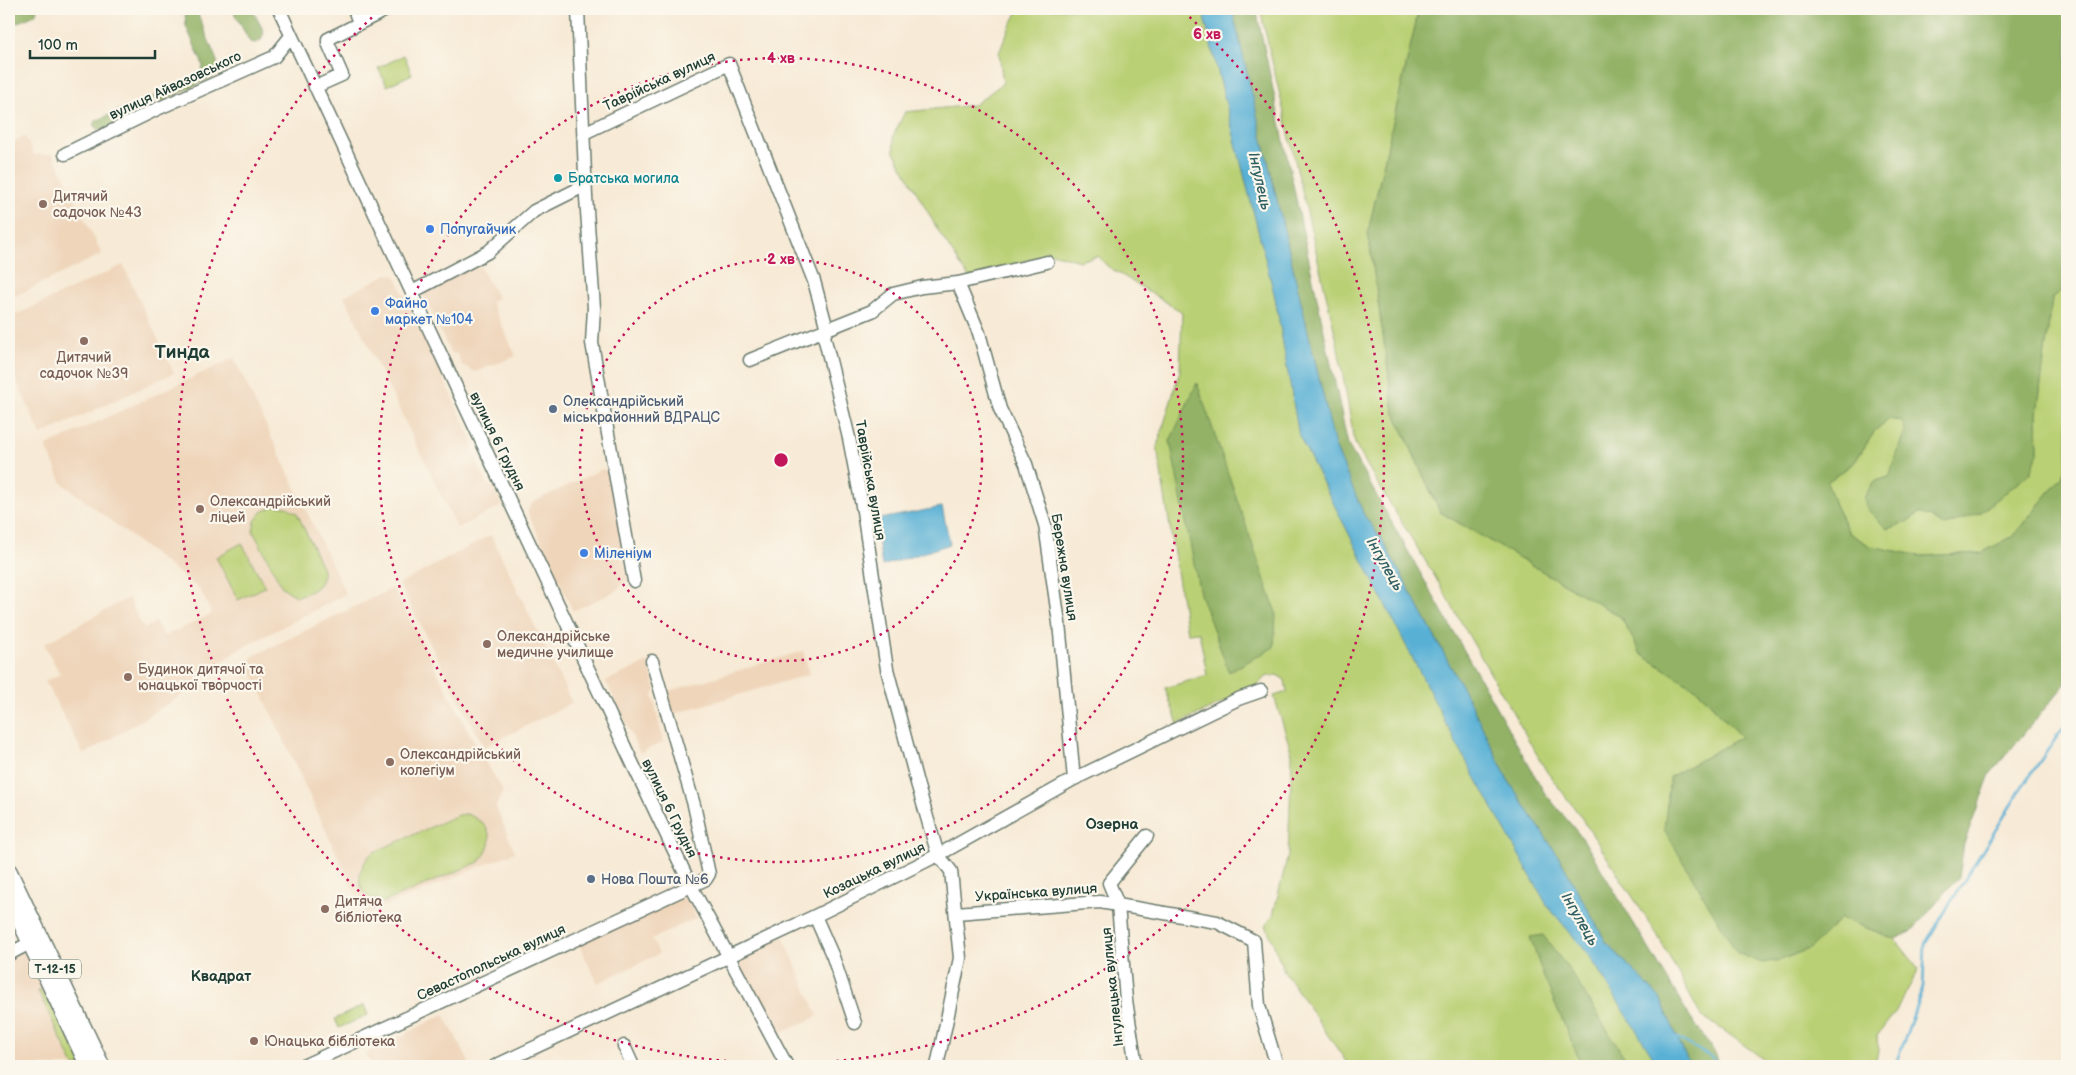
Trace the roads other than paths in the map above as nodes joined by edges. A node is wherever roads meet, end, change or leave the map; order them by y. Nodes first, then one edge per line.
1 (279, 9) edge
2 (354, 9) edge
3 (388, 9) edge
4 (578, 9) edge
5 (359, 22) junction
6 (291, 36) junction
7 (315, 87) junction
8 (584, 133) junction
9 (65, 154) dead end
10 (586, 185) junction
11 (1046, 262) dead end
12 (958, 284) junction
13 (412, 292) junction
14 (827, 329) junction
15 (750, 360) dead end
16 (634, 581) dead end
17 (652, 661) dead end
18 (1261, 691) dead end
19 (1074, 779) junction
20 (1146, 836) dead end
21 (938, 855) junction
22 (9, 871) edge
23 (691, 886) junction
24 (9, 898) edge
25 (1118, 905) junction
26 (956, 913) junction
27 (815, 916) junction
28 (30, 943) junction
29 (9, 954) edge
30 (728, 957) junction
31 (855, 1023) dead end
32 (624, 1046) dead end
33 (88, 1066) edge
34 (102, 1066) edge
35 (303, 1066) edge
36 (495, 1066) edge
37 (633, 1066) edge
38 (787, 1066) edge
39 (937, 1066) edge
40 (1136, 1066) edge
41 (1277, 1066) edge

1 - 6 street, вулиця 6 Грудня
2 - 5 street
3 - 5 street
4 - 8 street
5 - 7 street
6 - 7 street, вулиця 6 Грудня
6 - 9 street, вулиця Айвазовського
7 - 13 street, вулиця 6 Грудня
8 - 10 street
8 - 14 street, Таврійська вулиця
10 - 13 street
10 - 16 street
11 - 12 street
12 - 14 street
12 - 19 street, Бережна вулиця
13 - 23 street, вулиця 6 Грудня
14 - 15 street
14 - 21 street, Таврійська вулиця
17 - 23 street, вулиця 6 Грудня
18 - 19 street, Козацька вулиця
19 - 21 street, Козацька вулиця
20 - 25 street, Українська вулиця
21 - 26 street, Таврійська вулиця
21 - 27 street, Козацька вулиця
22 - 34 main road, Т-12-15
23 - 30 street, вулиця 6 Грудня
23 - 35 street, Севастопольська вулиця
24 - 28 main road, Т-12-15
25 - 26 street, Українська вулиця
25 - 40 street, Інгулецька вулиця
25 - 41 street, Українська вулиця
26 - 39 street, Таврійська вулиця
27 - 30 street, Козацька вулиця
27 - 31 street
28 - 29 street
28 - 33 main road, Т-12-15
30 - 36 street, Козацька вулиця
30 - 38 street, вулиця 6 Грудня
32 - 37 street

